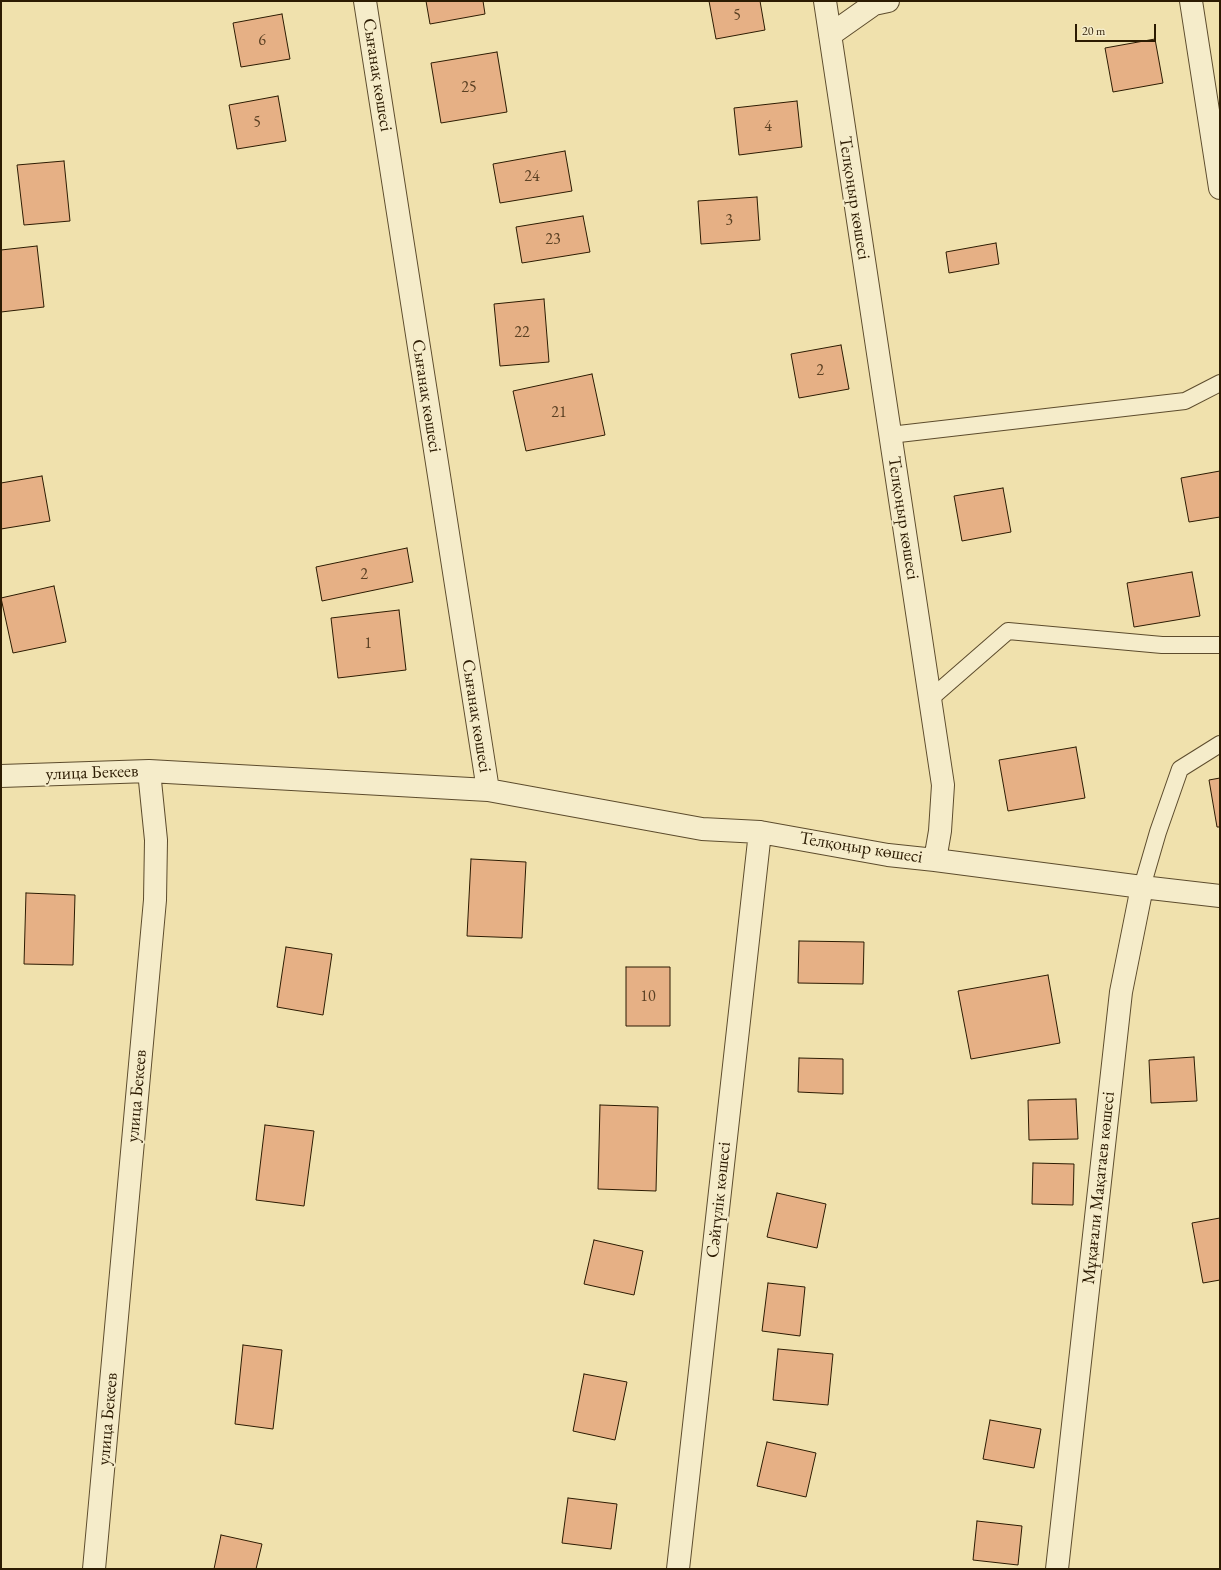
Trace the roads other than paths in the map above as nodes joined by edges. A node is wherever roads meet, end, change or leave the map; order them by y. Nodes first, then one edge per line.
1 (365, 1) edge
2 (824, 1) edge
3 (888, 1) edge
4 (1191, 1) edge
5 (830, 35) junction
6 (1220, 188) edge
7 (1220, 382) edge
8 (890, 435) junction
9 (1220, 645) edge
10 (930, 699) junction
11 (1220, 744) edge
12 (149, 771) junction
13 (1, 776) edge
14 (488, 790) junction
15 (760, 832) junction
16 (935, 860) junction
17 (1142, 887) junction
18 (1220, 896) edge
19 (94, 1569) edge
20 (678, 1569) edge
21 (1057, 1569) edge

1 - 14 street, Сығанақ көшесі
2 - 5 street, Телқоңыр көшесі
3 - 5 street
4 - 6 street
5 - 8 street, Телқоңыр көшесі
7 - 8 lane
8 - 10 street, Телқоңыр көшесі
9 - 10 lane
10 - 16 street, Телқоңыр көшесі
11 - 17 lane
12 - 13 street, улица Бекеев
12 - 14 street, Телқоңыр көшесі
12 - 19 street, улица Бекеев
14 - 15 street, Телқоңыр көшесі
15 - 16 street, Телқоңыр көшесі
15 - 20 street, Сәйгүлік көшесі
16 - 17 street
17 - 18 street
17 - 21 street, Мұқағали Мақатаев көшесі

